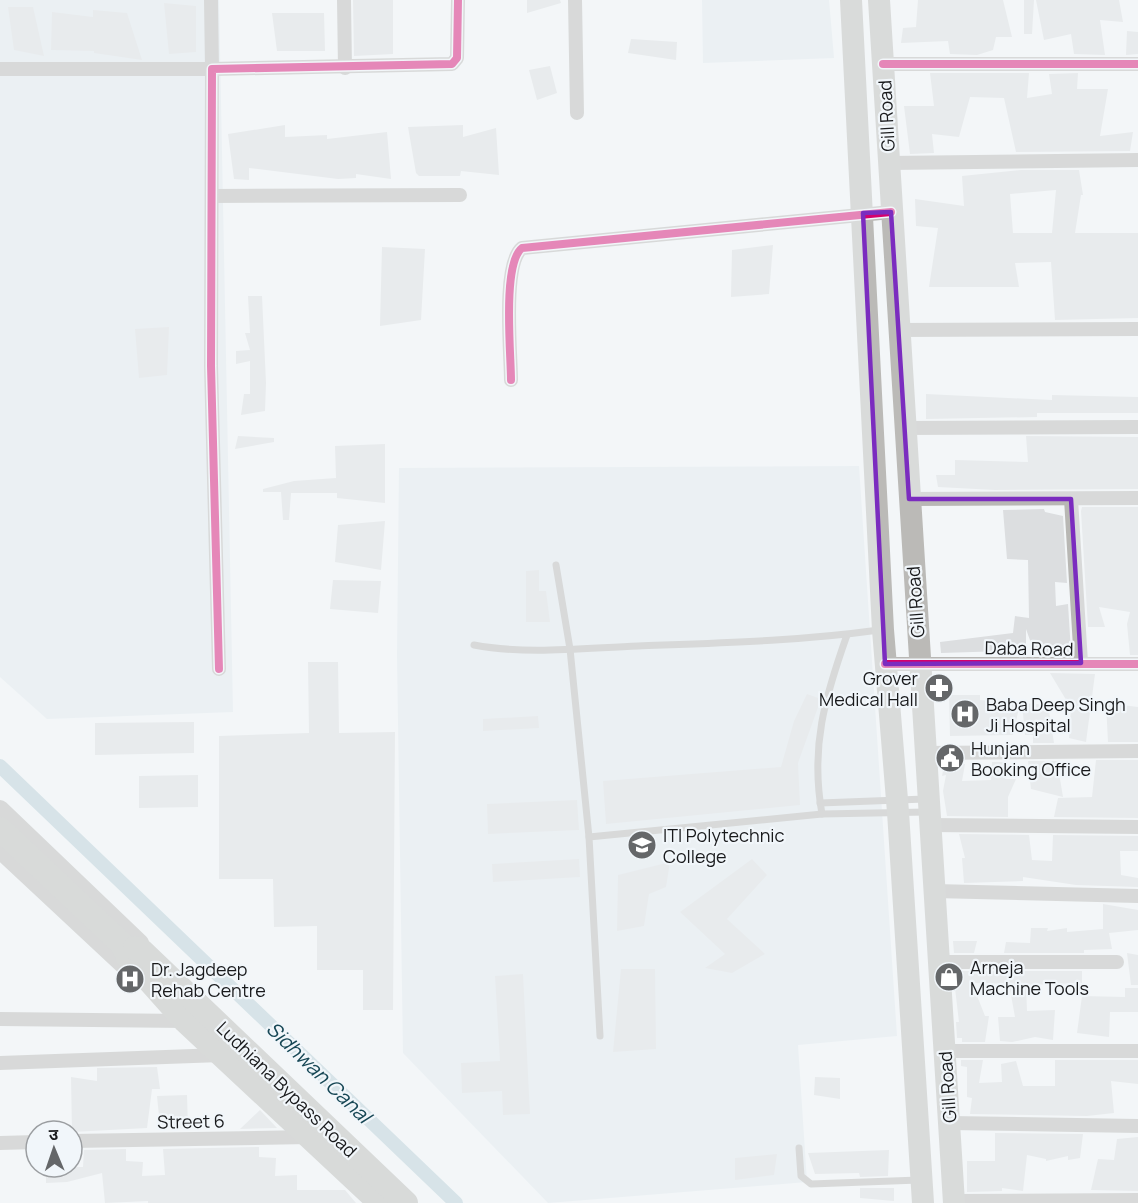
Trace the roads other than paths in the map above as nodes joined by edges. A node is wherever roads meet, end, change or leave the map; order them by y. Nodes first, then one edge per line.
1 (211, 0) edge
2 (344, 0) edge
3 (458, 0) edge
4 (575, 0) edge
5 (851, 0) edge
6 (879, 0) edge
7 (883, 64) junction
8 (1138, 64) edge
9 (345, 68) junction
10 (0, 69) edge
11 (212, 69) junction
12 (577, 113) dead end
13 (1138, 160) edge
14 (889, 163) junction
15 (460, 195) dead end
16 (212, 196) junction
17 (891, 212) junction
18 (863, 213) junction
19 (1138, 329) edge
20 (898, 330) junction
21 (512, 380) dead end
22 (1138, 427) edge
23 (904, 429) junction
24 (1138, 498) edge
25 (909, 499) junction
26 (1071, 499) junction
27 (556, 565) dead end
28 (883, 630) junction
29 (847, 634) junction
30 (474, 645) dead end
31 (570, 649) junction
32 (919, 662) junction
33 (1081, 663) junction
34 (885, 664) junction
35 (1138, 664) edge
36 (219, 669) dead end
37 (1138, 751) edge
38 (925, 753) junction
39 (820, 802) junction
40 (897, 806) junction
41 (0, 809) edge
42 (928, 812) junction
43 (822, 814) junction
44 (1138, 827) edge
45 (0, 829) edge
46 (589, 837) junction
47 (0, 850) edge
48 (934, 891) junction
49 (1138, 896) edge
50 (125, 943) junction
51 (939, 962) junction
52 (1117, 962) dead end
53 (155, 987) junction
54 (0, 1019) edge
55 (185, 1021) junction
56 (600, 1036) dead end
57 (1138, 1051) edge
58 (944, 1052) junction
59 (221, 1055) junction
60 (0, 1063) edge
61 (949, 1124) junction
62 (1138, 1126) edge
63 (311, 1137) junction
64 (24, 1142) edge
65 (84, 1142) edge
66 (0, 1143) edge
67 (799, 1148) dead end
68 (922, 1180) junction
69 (1138, 1200) edge
70 (953, 1202) edge
71 (381, 1203) edge
72 (406, 1203) edge
73 (924, 1203) edge

1 - 11 street
2 - 9 street
3 - 9 street
4 - 12 street
5 - 18 main road, Gill Road
6 - 7 main road, Gill Road
7 - 8 street
7 - 14 main road, Gill Road
9 - 11 street
10 - 11 street
11 - 16 street
13 - 14 street
14 - 17 main road, Gill Road
15 - 16 street
16 - 36 street
17 - 18 street
17 - 20 main road, Gill Road
18 - 21 street
18 - 28 main road, Gill Road
19 - 20 street
20 - 23 main road, Gill Road
22 - 23 street
23 - 25 main road, Gill Road
24 - 26 street
25 - 26 street
25 - 32 main road, Gill Road
26 - 33 street
27 - 31 lane
28 - 29 lane
28 - 34 main road, Gill Road
29 - 31 lane
29 - 39 lane
30 - 31 lane
31 - 46 lane
32 - 33 street, Daba Road
32 - 34 street, Daba Road
32 - 38 main road, Gill Road
33 - 35 street, Daba Road
34 - 40 main road, Gill Road
37 - 38 street
38 - 42 main road, Gill Road
39 - 40 lane
39 - 43 lane
40 - 42 lane
40 - 42 lane
40 - 43 lane
40 - 68 main road, Gill Road
41 - 50 street
42 - 44 street
42 - 48 main road, Gill Road
43 - 46 lane
45 - 50 highway
46 - 56 lane
47 - 53 street
48 - 49 street
48 - 51 main road, Gill Road
50 - 53 highway, Ludhiana Bypass Road
50 - 72 highway, Ludhiana Bypass Road
51 - 52 street
51 - 58 main road, Gill Road
53 - 55 highway, Ludhiana Bypass Road
54 - 55 street
55 - 59 highway, Ludhiana Bypass Road
57 - 58 street
58 - 61 main road, Gill Road
59 - 60 street
59 - 63 highway, Ludhiana Bypass Road
61 - 62 street
61 - 70 main road, Gill Road
63 - 65 street, Street 6
63 - 71 highway, Ludhiana Bypass Road
64 - 66 street
67 - 68 lane
68 - 73 main road, Gill Road
69 - 70 street

